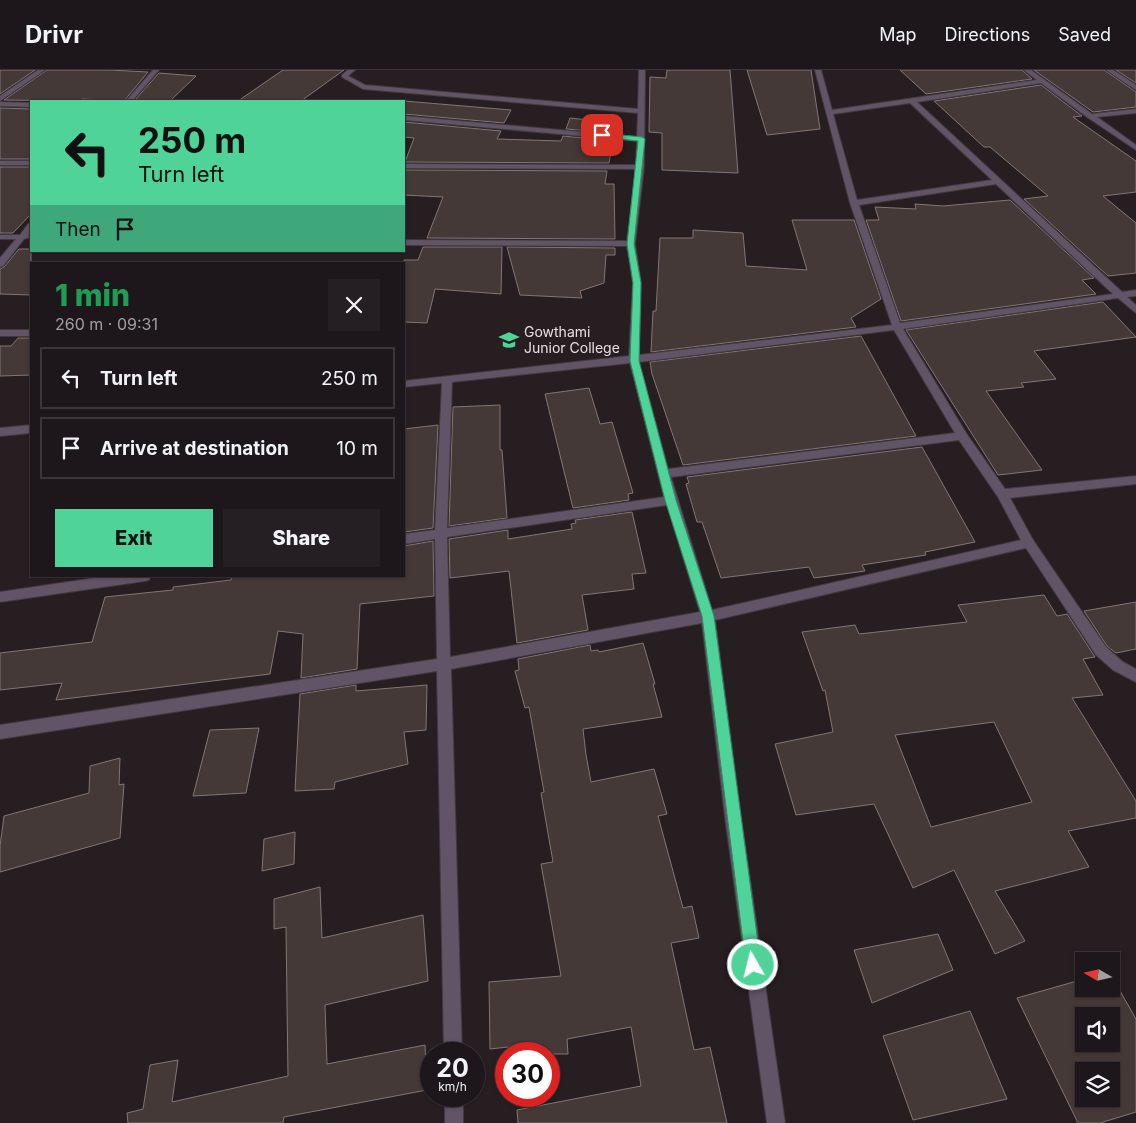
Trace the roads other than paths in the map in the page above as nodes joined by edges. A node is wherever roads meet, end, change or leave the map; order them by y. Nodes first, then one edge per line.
1 (42, 70) edge
2 (156, 70) edge
3 (352, 70) edge
4 (642, 70) edge
5 (818, 70) edge
6 (1027, 70) edge
7 (1108, 70) edge
8 (1042, 81) junction
9 (1136, 88) edge
10 (0, 99) edge
11 (129, 100) edge
12 (911, 100) junction
13 (0, 104) edge
14 (30, 105) edge
15 (641, 111) junction
16 (1136, 111) edge
17 (829, 113) junction
18 (1089, 116) junction
19 (405, 118) edge
20 (642, 139) junction
21 (1136, 148) edge
22 (0, 163) edge
23 (30, 163) edge
24 (405, 166) edge
25 (640, 167) junction
26 (999, 182) junction
27 (854, 202) junction
28 (0, 237) edge
29 (27, 237) edge
30 (405, 242) edge
31 (631, 244) junction
32 (0, 264) edge
33 (1136, 294) edge
34 (1121, 296) junction
35 (1136, 310) edge
36 (897, 327) junction
37 (0, 333) edge
38 (30, 333) edge
39 (634, 361) junction
40 (447, 380) junction
41 (405, 384) edge
42 (30, 429) edge
43 (0, 432) edge
44 (962, 436) junction
45 (665, 474) junction
46 (1136, 480) edge
47 (1002, 494) junction
48 (671, 500) junction
49 (441, 534) junction
50 (405, 539) edge
51 (1029, 542) junction
52 (138, 577) edge
53 (0, 597) edge
54 (708, 616) junction
55 (445, 664) junction
56 (1136, 676) edge
57 (0, 732) edge
58 (453, 1042) edge
59 (454, 1107) edge
60 (454, 1123) edge
61 (776, 1123) edge

1 - 10 street
2 - 11 street
3 - 15 street
4 - 15 street
5 - 17 street
6 - 8 street
7 - 9 street
8 - 12 street
8 - 18 street
12 - 17 street
12 - 26 street
13 - 14 street
15 - 20 street
16 - 18 street
17 - 27 street
18 - 21 street
19 - 20 street
20 - 25 street
22 - 23 street
24 - 25 street
25 - 31 street
26 - 27 street
26 - 34 street
27 - 36 street
28 - 29 street
29 - 32 street
30 - 31 street
31 - 39 street
33 - 34 street
34 - 35 street
34 - 36 street
36 - 39 street
36 - 44 street
37 - 38 street
39 - 40 street
39 - 45 street
40 - 41 street
40 - 49 street
42 - 43 street
44 - 45 street
44 - 47 street
45 - 48 street
46 - 47 street
47 - 51 street
48 - 49 street
48 - 54 street
49 - 50 street
49 - 55 street
51 - 54 street
51 - 56 street
52 - 53 street
54 - 55 street
54 - 61 street
55 - 57 street
55 - 58 street
59 - 60 street

